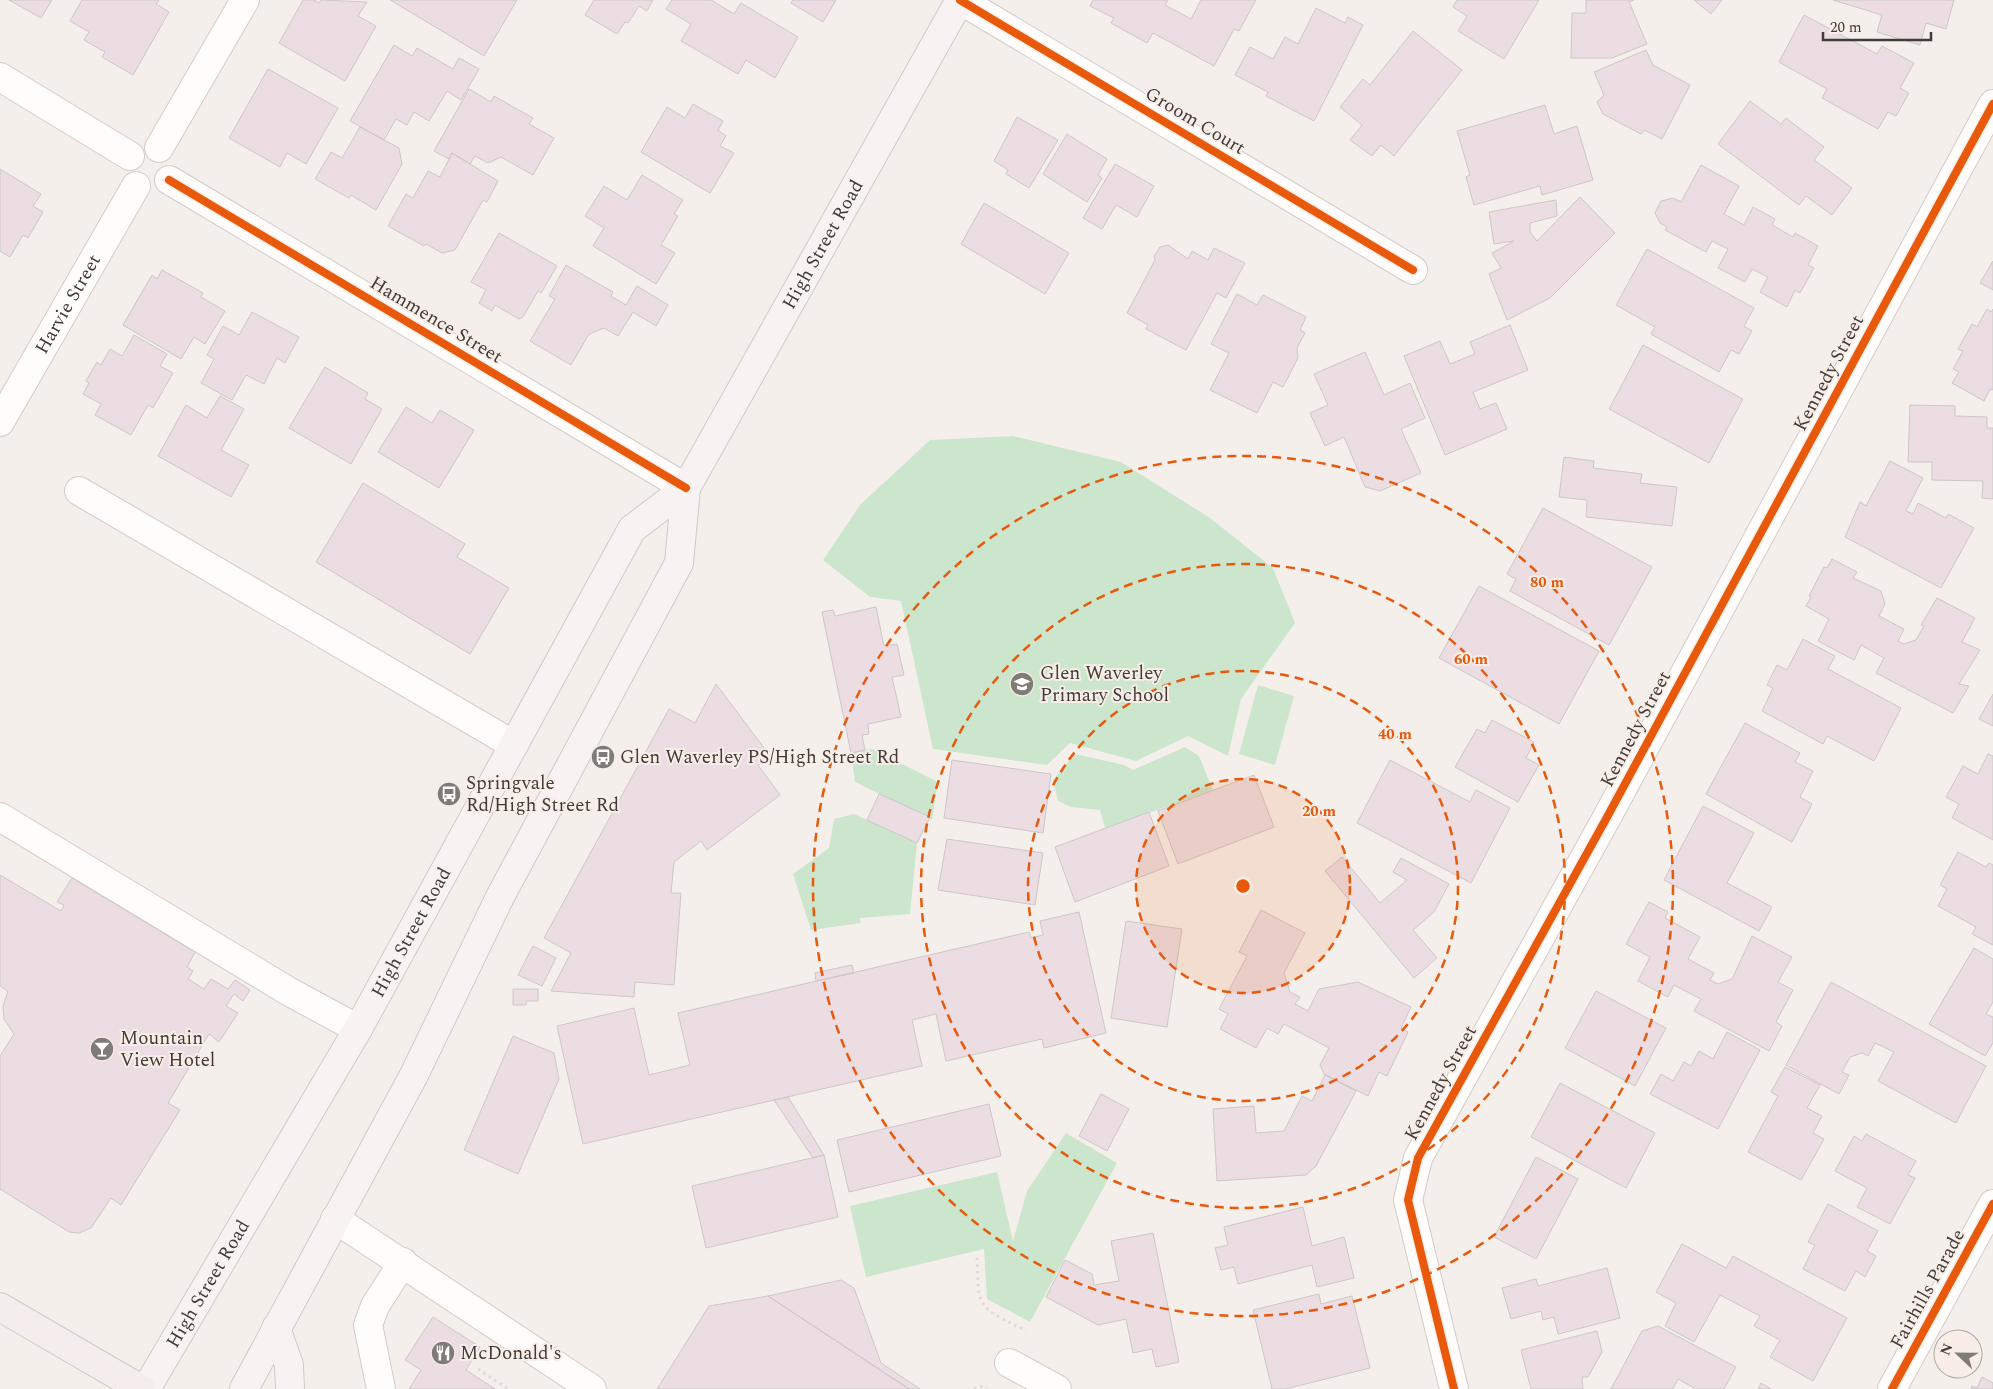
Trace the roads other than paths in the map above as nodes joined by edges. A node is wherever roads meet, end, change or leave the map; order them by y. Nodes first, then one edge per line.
1 (245, 0) edge
2 (960, 0) edge
3 (0, 78) edge
4 (1993, 104) edge
5 (159, 148) junction
6 (130, 156) junction
7 (169, 180) junction
8 (136, 186) junction
9 (1413, 270) dead end
10 (0, 422) edge
11 (686, 488) junction
12 (79, 491) dead end
13 (514, 744) junction
14 (0, 817) edge
15 (358, 1029) junction
16 (1993, 1204) edge
17 (335, 1219) junction
18 (403, 1262) junction
19 (0, 1308) edge
20 (276, 1328) junction
21 (1009, 1363) dead end
22 (1450, 1388) edge
23 (141, 1389) edge
24 (146, 1389) edge
25 (244, 1389) edge
26 (290, 1389) edge
27 (381, 1389) edge
28 (592, 1389) edge
29 (1057, 1389) edge
30 (1892, 1389) edge

1 - 5 street
2 - 9 street, Groom Court
2 - 11 main road, High Street Road
3 - 6 street
4 - 22 street, Kennedy Street
5 - 6 street
5 - 7 street
6 - 8 street
7 - 8 street
7 - 11 street, Hammence Street
8 - 10 street, Harvie Street
11 - 13 main road, High Street Road
11 - 17 main road, High Street Road
12 - 13 street
13 - 15 main road, High Street Road
14 - 15 street
15 - 24 main road, High Street Road
16 - 30 street, Fairhills Parade
17 - 18 street
17 - 20 main road, High Street Road
18 - 27 street
18 - 28 street
19 - 23 highway
20 - 25 main road, High Street Road
20 - 26 main road
21 - 29 street

